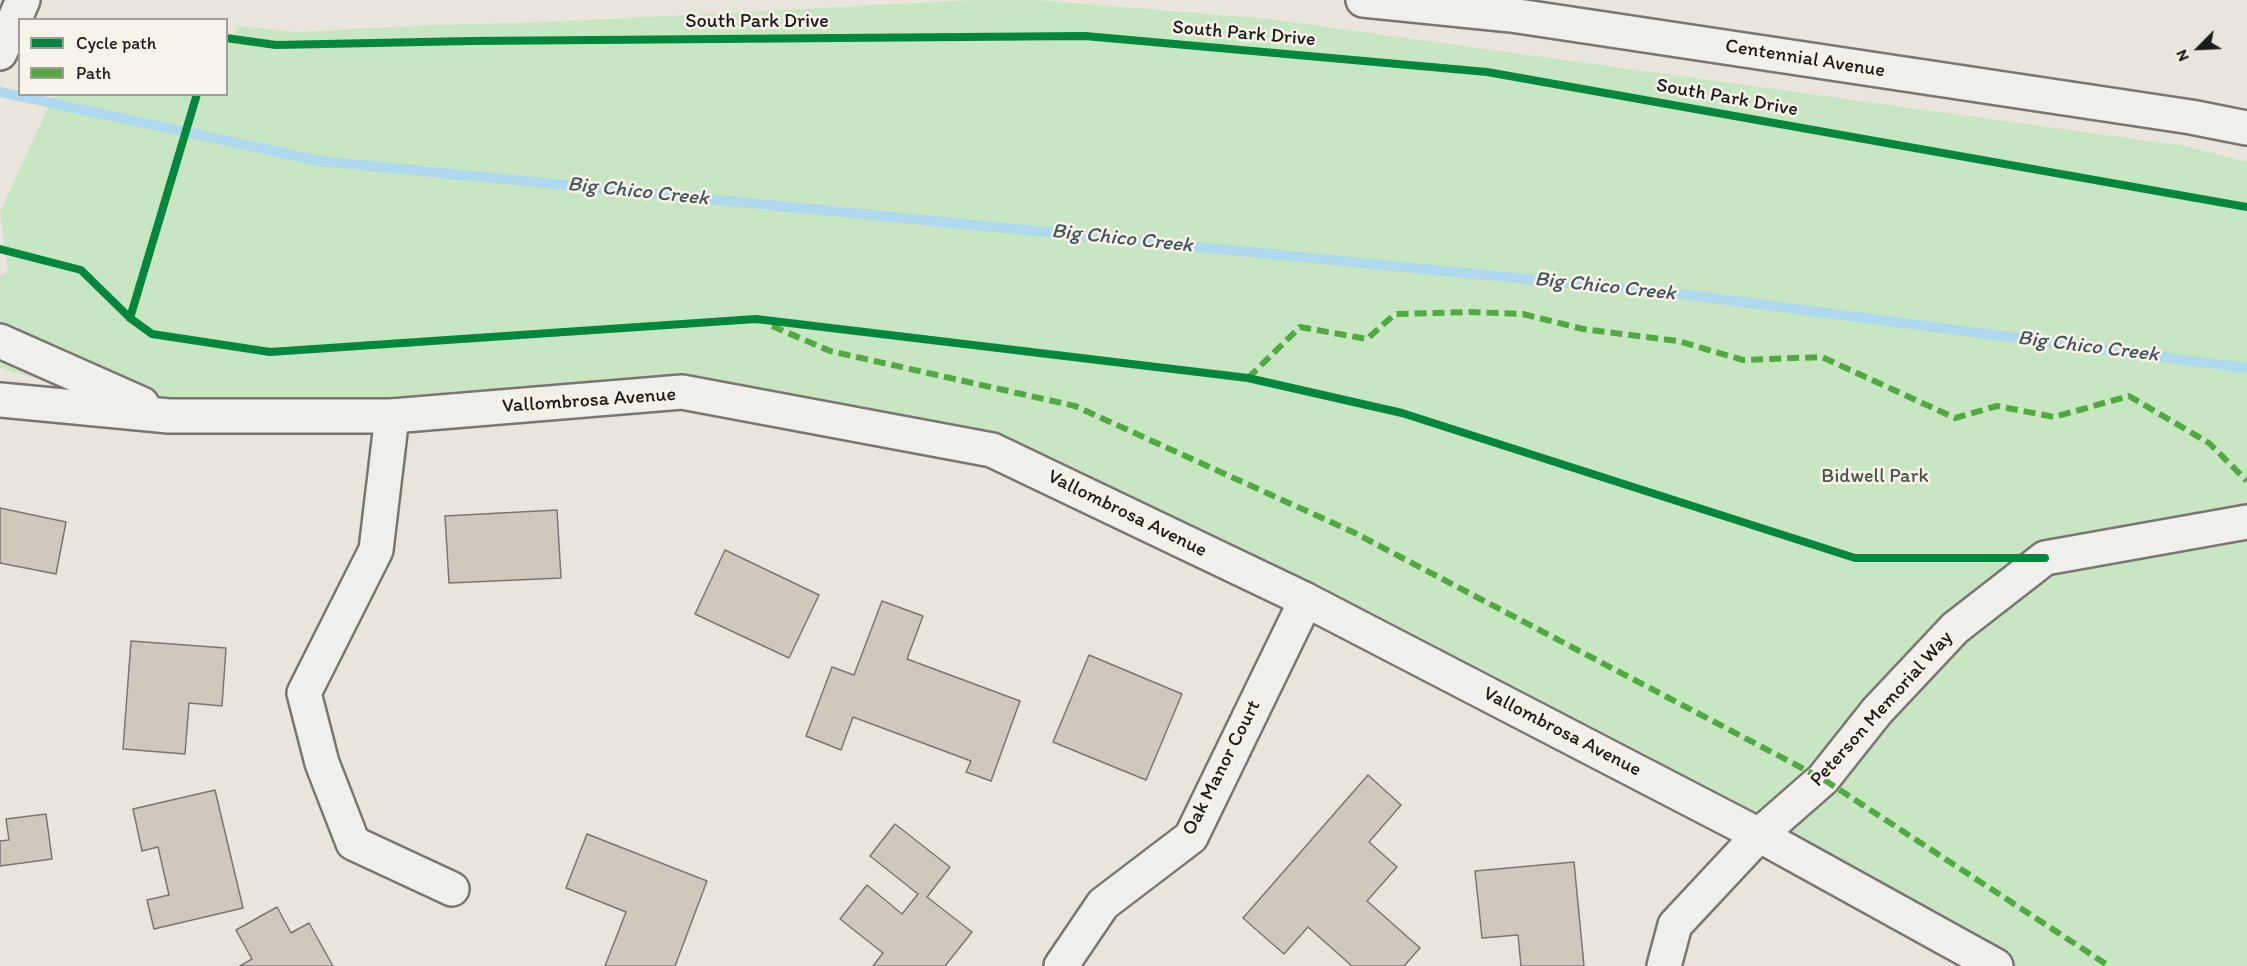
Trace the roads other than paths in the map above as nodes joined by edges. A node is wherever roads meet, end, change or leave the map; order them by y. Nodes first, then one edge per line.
1 (1363, 0) edge
2 (20, 6) edge
3 (1512, 8) edge
4 (0, 53) edge
5 (2247, 128) edge
6 (0, 341) edge
7 (0, 400) edge
8 (169, 416) junction
9 (392, 416) junction
10 (2247, 522) edge
11 (1306, 600) junction
12 (1760, 835) junction
13 (452, 889) dead end
14 (1061, 966) edge
15 (1664, 966) edge
16 (1996, 966) edge

1 - 3 street, Centennial Avenue
2 - 4 street
3 - 5 street, Centennial Avenue
6 - 8 street, Vallombrosa Avenue
7 - 8 street, Vallombrosa Avenue
8 - 9 street, Vallombrosa Avenue
9 - 11 street, Vallombrosa Avenue
9 - 13 street
10 - 12 street, Peterson Memorial Way
11 - 12 street, Vallombrosa Avenue
11 - 14 street, Oak Manor Court
12 - 15 street, Peterson Memorial Way
12 - 16 street, Vallombrosa Avenue

